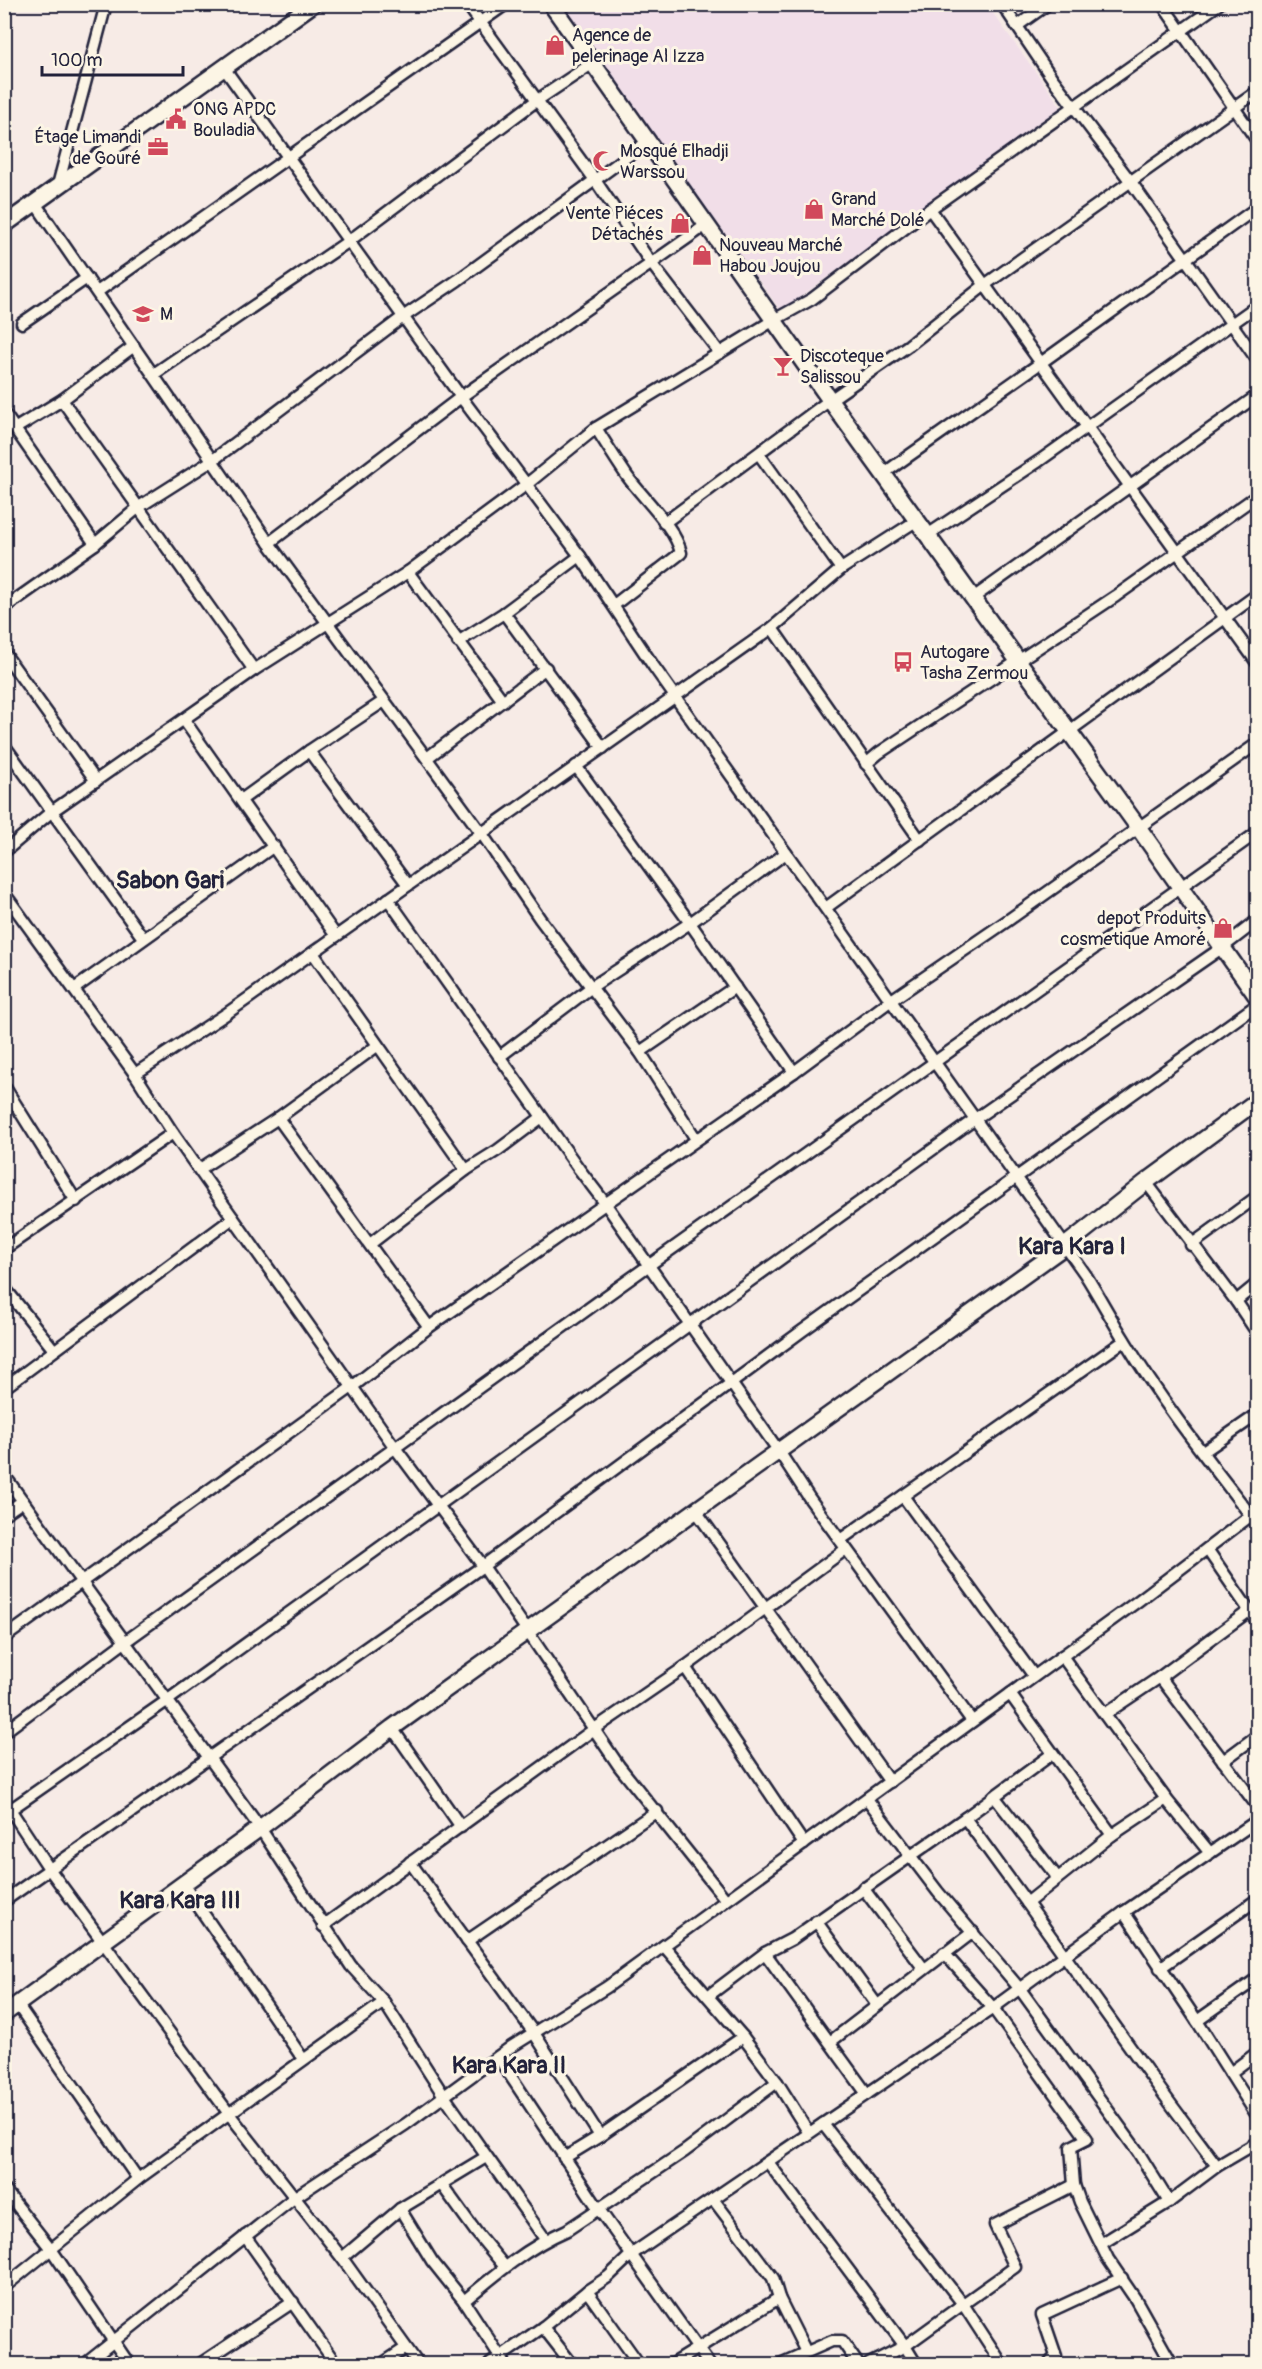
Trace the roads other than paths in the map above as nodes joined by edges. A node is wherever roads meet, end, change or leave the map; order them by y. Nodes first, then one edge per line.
1 (106, 4) edge
2 (313, 4) edge
3 (467, 4) edge
4 (506, 4) edge
5 (551, 4) edge
6 (1002, 4) edge
7 (1048, 4) edge
8 (1162, 4) edge
9 (1219, 4) edge
10 (479, 22) junction
11 (1017, 26) junction
12 (1181, 31) junction
13 (593, 63) junction
14 (224, 68) junction
15 (1257, 91) edge
16 (536, 101) junction
17 (1073, 106) junction
18 (1234, 107) junction
19 (647, 142) junction
20 (1257, 142) edge
21 (289, 157) junction
22 (595, 180) junction
23 (1131, 182) junction
24 (57, 189) junction
25 (35, 203) junction
26 (1257, 207) edge
27 (930, 209) junction
28 (4, 225) edge
29 (706, 225) junction
30 (349, 241) junction
31 (1186, 259) junction
32 (651, 263) junction
33 (87, 278) junction
34 (986, 284) junction
35 (96, 292) junction
36 (1257, 305) edge
37 (403, 317) junction
38 (774, 320) junction
39 (22, 323) dead end
40 (1232, 323) junction
41 (134, 346) junction
42 (720, 353) junction
43 (1257, 361) edge
44 (1042, 363) junction
45 (154, 374) junction
46 (1257, 394) edge
47 (461, 397) junction
48 (62, 400) junction
49 (830, 400) junction
50 (4, 413) edge
51 (1087, 426) junction
52 (16, 428) junction
53 (596, 428) junction
54 (759, 454) junction
55 (213, 460) junction
56 (883, 474) junction
57 (527, 484) junction
58 (1130, 487) junction
59 (1257, 495) edge
60 (139, 507) junction
61 (916, 521) junction
62 (664, 523) junction
63 (926, 536) junction
64 (269, 543) junction
65 (95, 544) junction
66 (1176, 553) junction
67 (580, 556) junction
68 (841, 569) junction
69 (408, 572) junction
70 (1257, 594) edge
71 (973, 598) junction
72 (6, 602) edge
73 (614, 605) junction
74 (504, 614) junction
75 (1225, 617) junction
76 (329, 623) junction
77 (772, 628) junction
78 (458, 642) junction
79 (4, 653) edge
80 (1017, 662) junction
81 (1257, 664) edge
82 (546, 668) junction
83 (254, 670) junction
84 (675, 697) junction
85 (384, 701) junction
86 (503, 701) junction
87 (183, 720) junction
88 (1070, 732) junction
89 (1257, 743) edge
90 (4, 745) edge
91 (603, 748) junction
92 (309, 750) junction
93 (426, 758) junction
94 (866, 764) junction
95 (576, 766) junction
96 (96, 781) junction
97 (241, 800) junction
98 (51, 812) junction
99 (1138, 827) junction
100 (1257, 832) edge
101 (482, 834) junction
102 (920, 840) junction
103 (274, 846) junction
104 (4, 852) edge
105 (786, 853) junction
106 (408, 885) junction
107 (1180, 886) junction
108 (4, 893) edge
109 (387, 899) junction
110 (827, 907) junction
111 (1257, 920) edge
112 (690, 923) junction
113 (336, 936) junction
114 (143, 938) junction
115 (1223, 947) junction
116 (313, 953) junction
117 (593, 986) junction
118 (735, 987) junction
119 (74, 989) junction
120 (1257, 998) edge
121 (890, 1001) junction
122 (1257, 1004) edge
123 (377, 1046) junction
124 (640, 1052) junction
125 (500, 1057) junction
126 (935, 1062) junction
127 (794, 1072) junction
128 (135, 1074) junction
129 (4, 1086) edge
130 (1257, 1100) edge
131 (542, 1117) junction
132 (278, 1118) junction
133 (975, 1119) junction
134 (173, 1132) junction
135 (696, 1139) junction
136 (200, 1169) junction
137 (466, 1170) junction
138 (1017, 1178) junction
139 (1146, 1182) junction
140 (1257, 1196) edge
141 (76, 1201) junction
142 (605, 1203) junction
143 (233, 1218) junction
144 (370, 1244) junction
145 (1191, 1245) junction
146 (1065, 1246) junction
147 (4, 1249) edge
148 (648, 1266) junction
149 (1257, 1283) edge
150 (4, 1287) edge
151 (1236, 1301) junction
152 (690, 1324) junction
153 (429, 1327) junction
154 (1257, 1334) edge
155 (1125, 1341) junction
156 (54, 1350) junction
157 (731, 1382) junction
158 (352, 1387) junction
159 (4, 1388) edge
160 (1257, 1414) edge
161 (396, 1449) junction
162 (778, 1450) junction
163 (1203, 1452) junction
164 (4, 1475) edge
165 (903, 1496) junction
166 (23, 1501) junction
167 (436, 1506) junction
168 (696, 1511) junction
169 (4, 1514) edge
170 (1255, 1517) edge
171 (843, 1544) junction
172 (1207, 1549) junction
173 (483, 1566) junction
174 (83, 1581) junction
175 (765, 1610) junction
176 (1249, 1611) junction
177 (1257, 1623) edge
178 (526, 1631) junction
179 (4, 1638) edge
180 (126, 1641) junction
181 (1062, 1656) junction
182 (685, 1667) junction
183 (1034, 1676) junction
184 (1160, 1677) junction
185 (1010, 1694) junction
186 (168, 1700) junction
187 (1105, 1714) junction
188 (972, 1721) junction
189 (392, 1728) junction
190 (594, 1730) junction
191 (4, 1732) edge
192 (1257, 1735) edge
193 (1052, 1754) junction
194 (208, 1757) junction
195 (1223, 1761) junction
196 (890, 1782) junction
197 (994, 1796) junction
198 (867, 1799) junction
199 (1166, 1799) junction
200 (4, 1800) edge
201 (1257, 1807) edge
202 (657, 1811) junction
203 (8, 1812) edge
204 (965, 1818) junction
205 (1257, 1820) edge
206 (461, 1827) junction
207 (260, 1828) junction
208 (1112, 1835) junction
209 (804, 1844) junction
210 (1210, 1853) junction
211 (911, 1855) junction
212 (410, 1862) junction
213 (50, 1870) junction
214 (1057, 1877) junction
215 (183, 1884) junction
216 (863, 1888) junction
217 (1257, 1899) edge
218 (726, 1900) junction
219 (4, 1901) edge
220 (1027, 1903) junction
221 (1124, 1912) junction
222 (816, 1922) junction
223 (323, 1926) junction
224 (973, 1932) junction
225 (467, 1941) junction
226 (103, 1943) junction
227 (664, 1946) junction
228 (765, 1953) junction
229 (944, 1953) junction
230 (1064, 1957) junction
231 (1161, 1968) junction
232 (924, 1969) junction
233 (1257, 1978) edge
234 (1020, 1989) junction
235 (708, 1996) junction
236 (384, 2002) junction
237 (17, 2004) junction
238 (877, 2005) junction
239 (993, 2008) junction
240 (4, 2014) edge
241 (1197, 2021) junction
242 (534, 2033) junction
243 (743, 2037) junction
244 (830, 2042) junction
245 (1257, 2052) edge
246 (498, 2057) junction
247 (303, 2059) junction
248 (1230, 2073) junction
249 (777, 2082) junction
250 (867, 2094) junction
251 (444, 2096) junction
252 (230, 2115) junction
253 (1257, 2117) edge
254 (823, 2124) junction
255 (809, 2133) junction
256 (600, 2136) junction
257 (1257, 2142) edge
258 (486, 2157) junction
259 (564, 2157) junction
260 (768, 2162) junction
261 (1217, 2166) junction
262 (138, 2179) junction
263 (442, 2185) junction
264 (1074, 2185) junction
265 (4, 2189) edge
266 (295, 2197) junction
267 (713, 2199) junction
268 (1169, 2202) junction
269 (598, 2208) junction
270 (400, 2209) junction
271 (245, 2236) junction
272 (545, 2240) junction
273 (1101, 2244) junction
274 (51, 2249) junction
275 (632, 2254) junction
276 (342, 2258) junction
277 (505, 2267) junction
278 (1122, 2278) junction
279 (4, 2287) edge
280 (587, 2291) junction
281 (779, 2298) junction
282 (464, 2301) junction
283 (293, 2302) junction
284 (963, 2304) junction
285 (543, 2327) junction
286 (112, 2342) junction
287 (905, 2346) junction
288 (699, 2347) junction
289 (406, 2348) junction
290 (807, 2352) junction
291 (503, 2360) edge
292 (213, 2361) edge
293 (85, 2364) edge
294 (129, 2364) edge
295 (200, 2364) edge
296 (336, 2364) edge
297 (382, 2364) edge
298 (418, 2364) edge
299 (490, 2364) edge
300 (572, 2364) edge
301 (639, 2364) edge
302 (672, 2364) edge
303 (710, 2364) edge
304 (780, 2364) edge
305 (858, 2364) edge
306 (869, 2364) edge
307 (916, 2364) edge
308 (1002, 2364) edge
309 (1049, 2364) edge
310 (1172, 2364) edge

1 - 24 street
2 - 14 street
3 - 10 street
4 - 10 street
5 - 13 street
6 - 11 street
7 - 11 street
8 - 12 street
9 - 12 street
10 - 16 street
10 - 21 street
11 - 17 street
12 - 17 street
12 - 18 street
13 - 16 street
13 - 19 street
14 - 21 street
14 - 24 street
15 - 18 street
16 - 22 street
16 - 30 street
17 - 23 street
17 - 27 street
18 - 20 street
18 - 23 street
19 - 22 street
19 - 29 street
21 - 30 street
21 - 35 street
22 - 32 street
22 - 37 street
23 - 31 street
23 - 34 street
24 - 25 street
25 - 28 street
25 - 33 street
26 - 31 street
27 - 34 street
27 - 38 street
29 - 32 street
29 - 38 street
30 - 37 street
30 - 45 street
31 - 40 street
31 - 44 street
32 - 42 street
32 - 47 street
33 - 35 street
33 - 39 street
34 - 44 street
34 - 49 street
35 - 41 street
36 - 40 street
37 - 47 street
37 - 55 street
38 - 42 street
38 - 49 street
40 - 43 street
40 - 51 street
41 - 45 street
41 - 48 street
42 - 53 street
44 - 51 street
44 - 56 street
45 - 55 street
46 - 58 street
47 - 57 street
47 - 64 street
48 - 52 street
48 - 60 street
49 - 54 street
49 - 56 street
50 - 52 street
51 - 58 street
51 - 63 street
52 - 65 street
53 - 57 street
53 - 62 street
54 - 62 street
54 - 68 street
55 - 60 street
55 - 64 street
56 - 61 street
57 - 67 street
57 - 69 street
58 - 66 street
58 - 71 street
59 - 66 street
60 - 65 street
60 - 83 street
61 - 63 street
61 - 68 street
62 - 73 street
63 - 71 street
64 - 76 street
65 - 72 street
66 - 75 street
66 - 80 street
67 - 73 street
67 - 74 street
68 - 77 street
69 - 76 street
69 - 78 street
70 - 75 street
71 - 80 street
73 - 84 street
74 - 78 street
74 - 82 street
75 - 81 street
75 - 88 street
76 - 83 street
76 - 85 street
77 - 84 street
77 - 94 street
78 - 86 street
79 - 96 street
80 - 88 street
80 - 94 street
82 - 86 street
82 - 91 street
83 - 87 street
84 - 91 street
84 - 105 street
85 - 92 street
85 - 93 street
86 - 93 street
87 - 96 street
87 - 97 street
88 - 99 street
88 - 102 street
89 - 99 street
90 - 98 street
91 - 95 street
92 - 97 street
92 - 106 street
93 - 101 street
94 - 102 street
95 - 101 street
95 - 112 street
96 - 98 street
97 - 103 street
98 - 104 street
98 - 114 street
99 - 107 street
99 - 121 street
100 - 107 street
101 - 106 street
101 - 117 street
102 - 110 street
103 - 113 street
103 - 114 street
105 - 110 street
105 - 112 street
106 - 109 street
107 - 115 street
107 - 126 street
108 - 119 street
109 - 113 street
109 - 125 street
110 - 121 street
111 - 115 street
112 - 117 street
112 - 118 street
113 - 116 street
114 - 119 street
115 - 120 street
115 - 133 street
116 - 123 street
116 - 128 street
117 - 124 street
117 - 125 street
118 - 124 street
118 - 127 street
119 - 128 street
121 - 126 street
121 - 127 street
122 - 138 street
123 - 132 street
123 - 137 street
124 - 135 street
125 - 131 street
126 - 133 street
126 - 148 street
127 - 135 street
128 - 134 street
129 - 141 street
130 - 139 street
131 - 137 street
131 - 142 street
132 - 136 street
132 - 144 street
133 - 138 street
133 - 152 street
134 - 136 street
134 - 141 street
135 - 142 street
136 - 143 street
137 - 144 street
138 - 146 street
138 - 157 street
139 - 145 street
139 - 146 street
140 - 145 street
141 - 147 street
142 - 148 street
142 - 153 street
143 - 156 street
143 - 158 street
144 - 153 street
145 - 151 street
146 - 155 street
146 - 162 street
148 - 152 street
148 - 161 street
149 - 151 street
150 - 156 street
151 - 154 street
152 - 157 street
152 - 167 street
153 - 158 street
155 - 163 street
155 - 165 street
156 - 159 street
157 - 162 street
157 - 173 street
158 - 161 street
158 - 174 street
160 - 163 street
161 - 167 street
161 - 180 street
162 - 168 street
162 - 171 street
163 - 170 street
164 - 166 street
165 - 171 street
165 - 183 street
166 - 169 street
166 - 174 street
167 - 173 street
167 - 186 street
168 - 175 street
168 - 178 street
170 - 172 street
171 - 175 street
171 - 188 street
172 - 176 street
172 - 181 street
173 - 178 street
173 - 194 street
174 - 179 street
174 - 180 street
175 - 182 street
175 - 196 street
176 - 177 street
176 - 184 street
178 - 189 street
178 - 190 street
180 - 186 street
180 - 191 street
181 - 183 street
181 - 187 street
182 - 190 street
182 - 209 street
183 - 185 street
184 - 187 street
184 - 195 street
185 - 188 street
185 - 193 street
186 - 194 street
186 - 203 street
187 - 199 street
188 - 196 street
189 - 206 street
189 - 207 street
190 - 202 street
190 - 206 street
192 - 195 street
193 - 197 street
193 - 208 street
194 - 207 street
194 - 213 street
195 - 201 street
196 - 198 street
197 - 204 street
197 - 214 street
198 - 209 street
198 - 211 street
199 - 208 street
199 - 210 street
200 - 203 street
202 - 218 street
202 - 225 street
203 - 213 street
204 - 211 street
204 - 220 street
205 - 210 street
206 - 212 street
207 - 215 street
207 - 223 street
208 - 214 street
209 - 218 street
210 - 221 street
211 - 216 street
211 - 224 street
212 - 223 street
212 - 225 street
213 - 219 street
213 - 226 street
214 - 220 street
215 - 226 street
215 - 247 street
216 - 222 street
216 - 232 street
217 - 231 street
218 - 227 street
220 - 230 street
221 - 230 street
221 - 231 street
222 - 228 street
222 - 238 street
223 - 236 street
224 - 229 street
224 - 234 street
225 - 242 street
226 - 237 street
226 - 252 street
227 - 235 street
227 - 242 street
228 - 235 street
228 - 244 street
229 - 232 street
229 - 239 street
230 - 234 street
230 - 261 street
231 - 241 street
232 - 238 street
233 - 241 street
234 - 239 street
234 - 268 street
235 - 243 street
236 - 247 street
236 - 251 street
237 - 240 street
237 - 262 street
238 - 244 street
239 - 250 street
239 - 264 street
241 - 248 street
242 - 246 street
242 - 256 street
243 - 249 street
243 - 256 street
244 - 250 street
245 - 248 street
246 - 251 street
246 - 259 street
247 - 252 street
248 - 253 street
249 - 255 street
249 - 269 street
250 - 254 street
251 - 258 street
251 - 266 street
252 - 262 street
252 - 266 street
254 - 255 street
254 - 284 street
255 - 260 street
256 - 259 street
257 - 261 street
258 - 263 street
258 - 272 street
259 - 269 street
260 - 267 street
260 - 287 street
261 - 268 street
262 - 274 street
263 - 270 street
263 - 277 street
264 - 273 street
264 - 284 street
265 - 274 street
266 - 271 street
266 - 276 street
267 - 275 street
267 - 281 street
268 - 273 street
269 - 272 street
269 - 275 street
270 - 276 street
270 - 282 street
271 - 283 street
271 - 286 street
272 - 277 street
273 - 278 street
274 - 279 street
274 - 286 street
275 - 280 street
275 - 288 street
276 - 289 street
277 - 282 street
278 - 309 street
278 - 310 street
280 - 285 street
280 - 301 street
281 - 288 street
281 - 290 street
282 - 291 street
283 - 292 street
283 - 296 street
284 - 287 street
284 - 308 street
285 - 291 street
285 - 300 street
286 - 293 street
286 - 294 street
287 - 306 street
287 - 307 street
288 - 302 street
288 - 303 street
289 - 297 street
289 - 298 street
290 - 304 street
290 - 305 street
291 - 299 street
292 - 295 street

